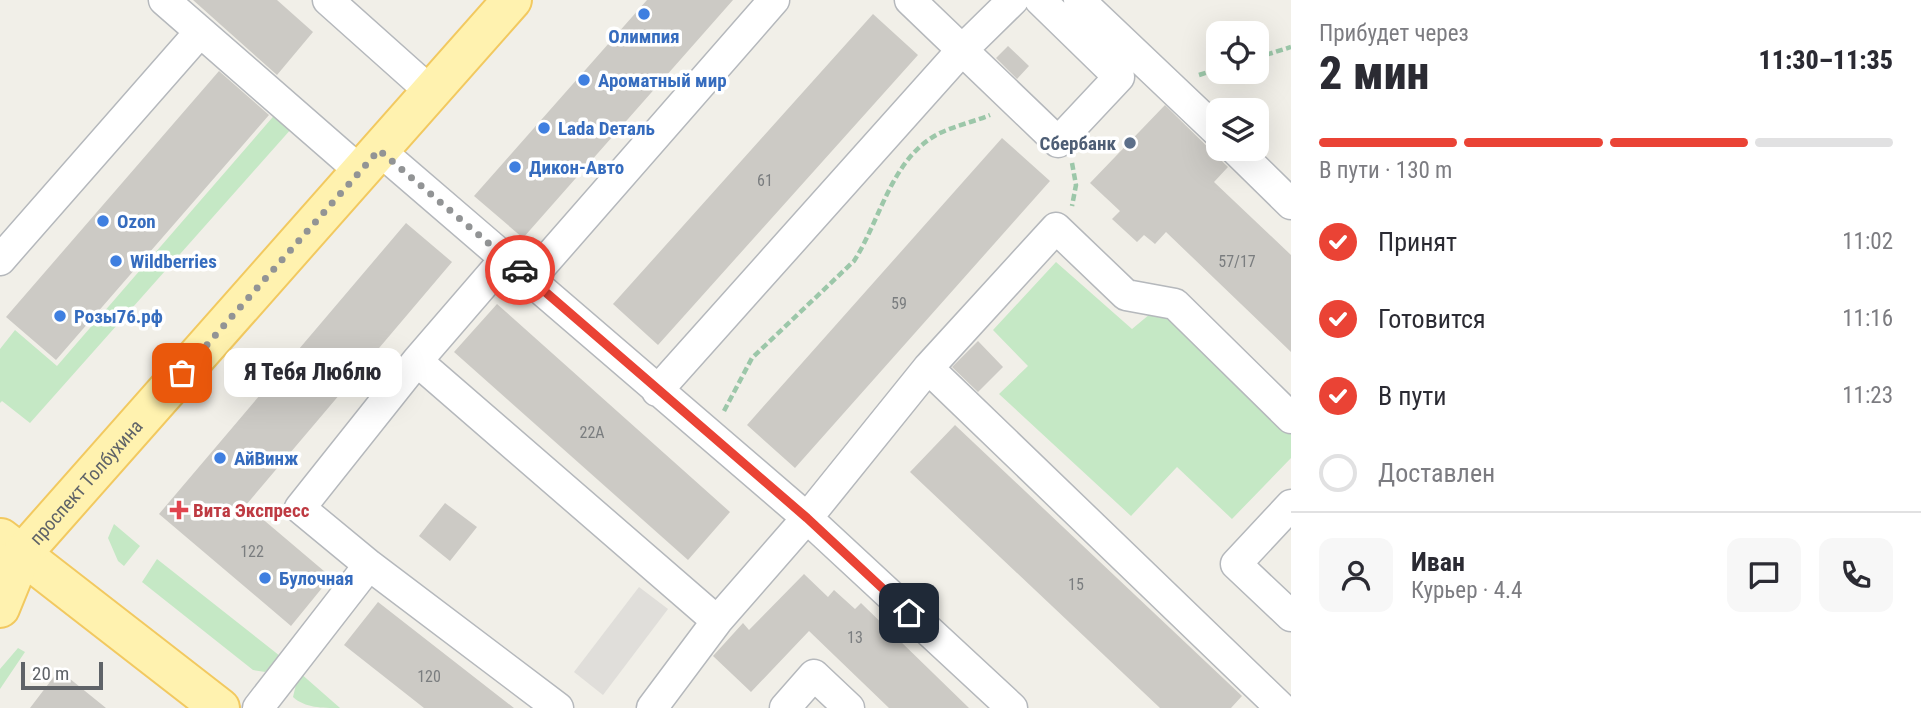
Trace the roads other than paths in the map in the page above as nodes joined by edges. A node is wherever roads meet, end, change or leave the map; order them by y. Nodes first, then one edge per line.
1 (164, 0) edge
2 (328, 0) edge
3 (512, 0) edge
4 (774, 0) edge
5 (910, 0) edge
6 (1013, 0) edge
7 (1040, 0) edge
8 (1079, 0) edge
9 (200, 32) junction
10 (962, 50) junction
11 (431, 92) junction
12 (1206, 121) edge
13 (370, 161) junction
14 (1247, 161) edge
15 (1291, 204) edge
16 (506, 258) junction
17 (0, 261) edge
18 (530, 279) junction
19 (417, 361) junction
20 (928, 368) junction
21 (657, 391) junction
22 (1291, 418) edge
23 (1291, 505) edge
24 (807, 518) junction
25 (7, 554) edge
26 (369, 565) junction
27 (0, 608) edge
28 (1291, 616) edge
29 (717, 621) junction
30 (220, 708) edge
31 (258, 708) edge
32 (558, 708) edge
33 (652, 708) edge
34 (785, 708) edge
35 (849, 708) edge
36 (1012, 708) edge
37 (1281, 708) edge

1 - 9 street
2 - 11 street
3 - 11 main road, проспект Толбухина
4 - 18 street
5 - 10 street
6 - 10 street
7 - 10 street
8 - 12 street
9 - 13 street
9 - 17 street
10 - 21 street
11 - 13 main road, проспект Толбухина
13 - 16 street
13 - 25 main road, проспект Толбухина
14 - 15 street
16 - 18 street
16 - 19 street
18 - 21 street
19 - 26 street
19 - 29 street
20 - 22 street
20 - 24 street
20 - 37 street
21 - 24 street
23 - 28 street
24 - 29 street
24 - 36 street
25 - 27 main road, проспект Толбухина
25 - 30 main road
26 - 31 street
26 - 32 street
29 - 33 street
34 - 35 street

